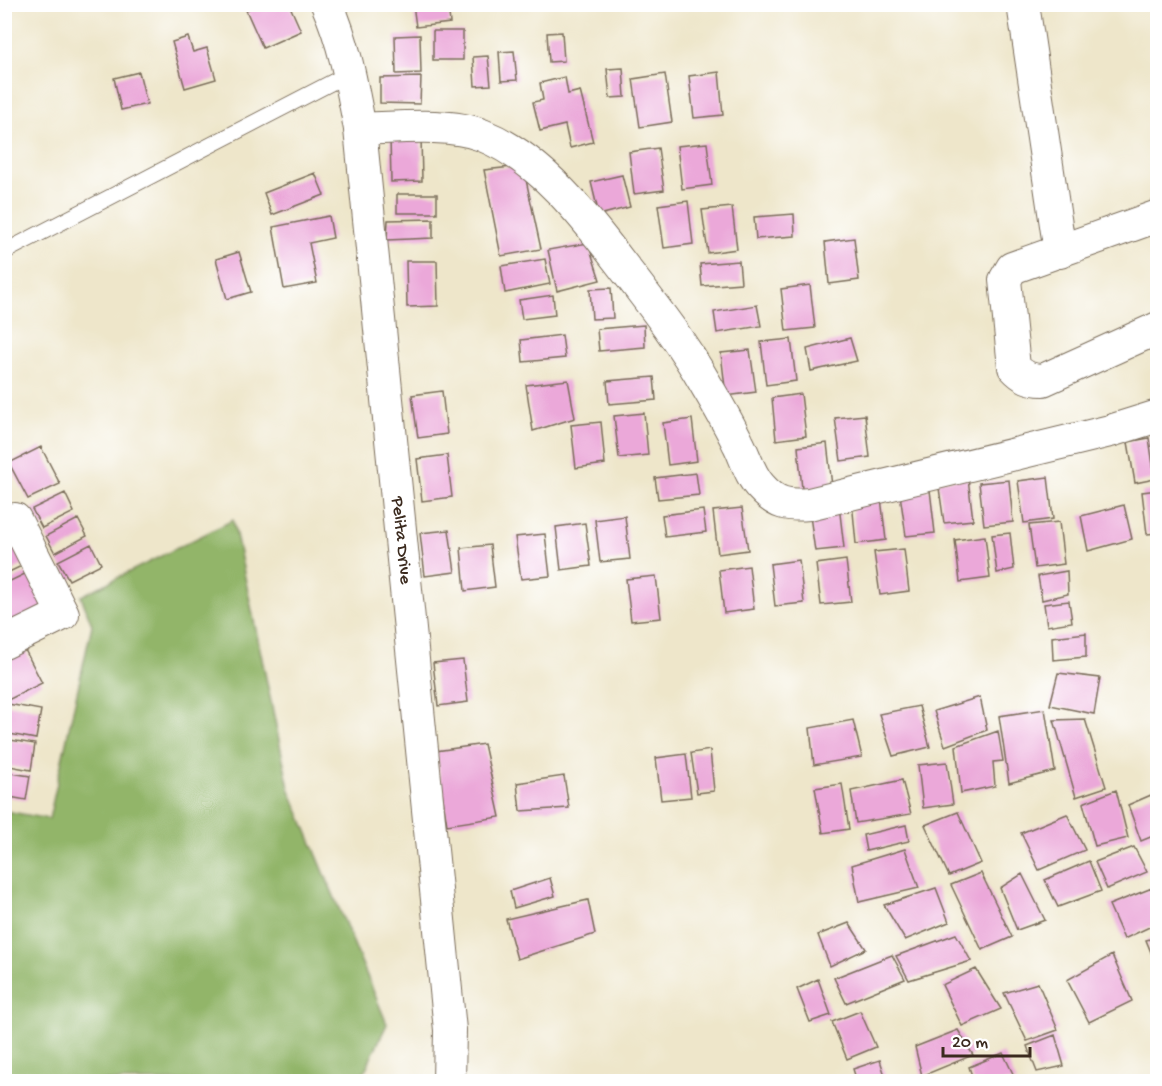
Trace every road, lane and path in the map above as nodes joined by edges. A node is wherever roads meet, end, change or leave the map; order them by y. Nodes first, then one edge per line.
1 (327, 4) edge
2 (1023, 4) edge
3 (350, 73) junction
4 (360, 129) junction
5 (1158, 216) edge
6 (4, 252) edge
7 (1060, 252) junction
8 (1158, 328) edge
9 (1158, 416) edge
10 (4, 524) edge
11 (4, 643) edge
12 (449, 1082) edge

1 - 3 street, Pelita Drive
2 - 7 street
3 - 4 street, Pelita Drive
3 - 6 lane
4 - 9 street
4 - 12 street, Pelita Drive
5 - 7 street
7 - 8 street
10 - 11 street

